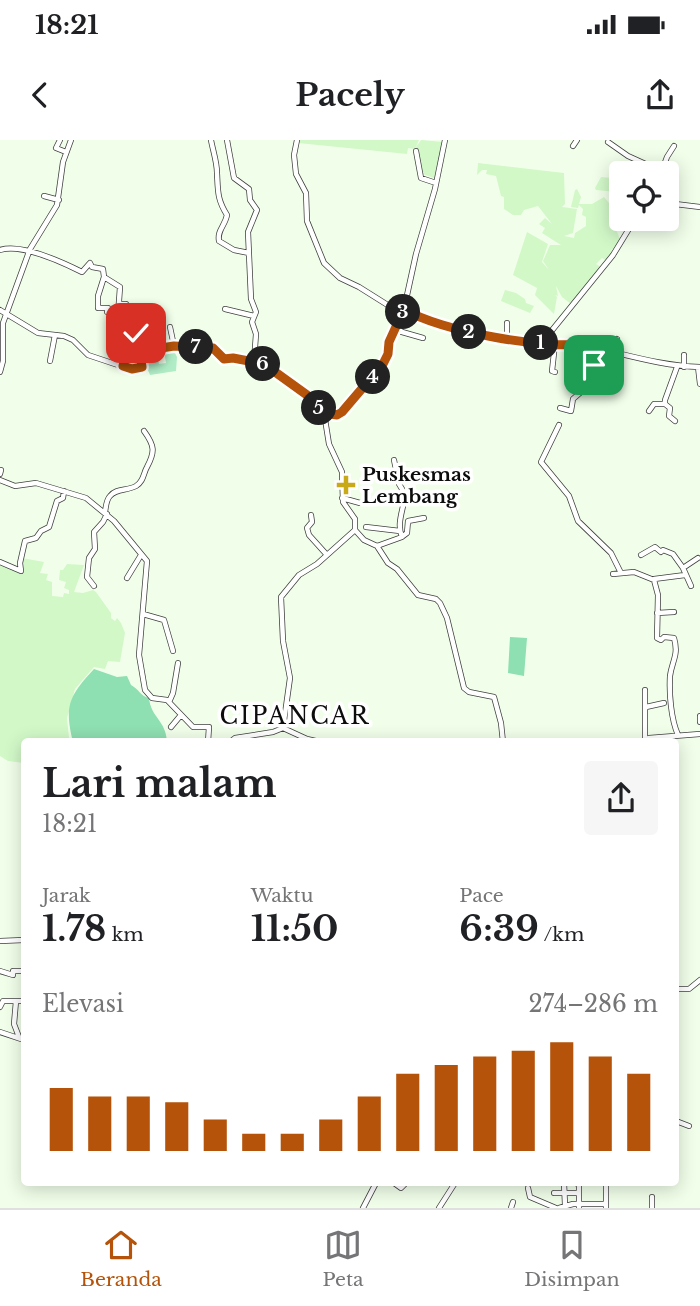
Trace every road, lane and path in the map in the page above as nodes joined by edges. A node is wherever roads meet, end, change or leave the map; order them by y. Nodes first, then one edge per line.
1 (60, 140) edge
2 (71, 140) edge
3 (211, 140) edge
4 (227, 140) edge
5 (297, 140) edge
6 (445, 140) edge
7 (577, 140) edge
8 (608, 142) edge
9 (573, 146) dead end
10 (674, 146) dead end
11 (416, 151) dead end
12 (66, 152) junction
13 (638, 161) edge
14 (665, 161) edge
15 (436, 183) junction
16 (44, 196) dead end
17 (59, 200) junction
18 (679, 204) edge
19 (700, 207) edge
20 (628, 231) edge
21 (0, 250) edge
22 (29, 252) junction
23 (249, 253) junction
24 (104, 277) junction
25 (124, 296) dead end
26 (119, 302) junction
27 (126, 308) dead end
28 (0, 310) edge
29 (225, 310) dead end
30 (403, 311) junction
31 (8, 313) junction
32 (118, 315) junction
33 (254, 316) junction
34 (2, 323) edge
35 (507, 323) dead end
36 (141, 324) dead end
37 (157, 327) dead end
38 (170, 327) dead end
39 (395, 330) junction
40 (55, 335) junction
41 (110, 336) dead end
42 (116, 338) junction
43 (423, 338) dead end
44 (507, 338) junction
45 (617, 339) dead end
46 (144, 342) dead end
47 (530, 342) junction
48 (546, 344) junction
49 (555, 345) junction
50 (593, 345) junction
51 (174, 346) junction
52 (155, 349) junction
53 (533, 350) dead end
54 (143, 351) junction
55 (610, 351) junction
56 (684, 355) dead end
57 (123, 357) junction
58 (50, 361) dead end
59 (254, 361) junction
60 (123, 366) junction
61 (677, 367) junction
62 (684, 367) junction
63 (699, 367) edge
64 (0, 372) edge
65 (555, 372) dead end
66 (700, 384) edge
67 (665, 404) junction
68 (560, 408) dead end
69 (649, 411) dead end
70 (324, 413) junction
71 (675, 421) dead end
72 (559, 425) dead end
73 (144, 431) dead end
74 (394, 460) dead end
75 (0, 480) edge
76 (64, 491) junction
77 (342, 498) junction
78 (368, 502) dead end
79 (106, 513) junction
80 (311, 515) dead end
81 (424, 518) dead end
82 (366, 527) dead end
83 (355, 530) junction
84 (401, 533) junction
85 (377, 546) junction
86 (141, 555) junction
87 (327, 555) junction
88 (641, 555) dead end
89 (698, 558) dead end
90 (0, 562) edge
91 (683, 568) junction
92 (621, 573) junction
93 (613, 574) dead end
94 (685, 575) junction
95 (127, 578) dead end
96 (653, 579) junction
97 (94, 586) dead end
98 (691, 586) dead end
99 (657, 612) junction
100 (674, 612) dead end
101 (143, 614) junction
102 (173, 651) dead end
103 (178, 663) dead end
104 (645, 690) dead end
105 (169, 703) junction
106 (664, 703) dead end
107 (646, 707) junction
108 (181, 715) junction
109 (699, 716) edge
110 (700, 722) edge
111 (171, 727) dead end
112 (283, 728) junction
113 (700, 734) edge
114 (678, 735) junction
115 (208, 738) edge
116 (235, 738) edge
117 (302, 738) edge
118 (503, 738) edge
119 (644, 738) edge
120 (661, 738) edge
121 (21, 940) edge
122 (0, 941) edge
123 (0, 971) edge
124 (21, 971) edge
125 (700, 980) edge
126 (679, 989) edge
127 (16, 1001) junction
128 (21, 1001) edge
129 (0, 1007) edge
130 (0, 1032) edge
131 (21, 1037) edge
132 (21, 1039) edge
133 (679, 1122) edge
134 (689, 1126) dead end
135 (374, 1186) edge
136 (453, 1186) edge
137 (564, 1186) edge
138 (579, 1186) edge
139 (606, 1186) edge
140 (528, 1188) dead end
141 (554, 1193) dead end
142 (564, 1193) junction
143 (579, 1193) junction
144 (652, 1197) dead end
145 (513, 1202) dead end
146 (565, 1205) junction
147 (575, 1206) edge
148 (590, 1206) edge
149 (606, 1206) edge
150 (363, 1208) edge
151 (439, 1208) edge
152 (511, 1208) edge
153 (557, 1208) edge
154 (652, 1208) edge

1 - 12 street
2 - 12 street
3 - 23 street
4 - 23 street
5 - 30 street
6 - 15 street
7 - 9 street
8 - 13 street
10 - 14 street
11 - 15 street
12 - 17 street
15 - 30 street
16 - 17 street
17 - 22 street
18 - 19 street
20 - 48 street
21 - 22 street
22 - 24 street
22 - 31 street
23 - 33 street
24 - 26 street
24 - 32 street
25 - 26 street
26 - 27 street
26 - 32 street
28 - 31 street
29 - 33 street
30 - 39 street
30 - 44 street
31 - 34 street
31 - 40 street
32 - 42 street
33 - 59 street
34 - 64 street
35 - 44 street
36 - 57 street
37 - 52 street
38 - 51 street
39 - 43 street
39 - 70 street
40 - 58 street
40 - 60 street
41 - 42 street
42 - 57 street
44 - 47 street
45 - 55 street
46 - 54 street
47 - 48 street
47 - 53 street
48 - 49 street
49 - 50 street
49 - 65 street
50 - 55 street
50 - 68 street
51 - 52 street
51 - 59 street
52 - 54 street
54 - 60 street
55 - 61 street
56 - 62 street
57 - 60 street
59 - 70 street
61 - 62 street
61 - 67 street
62 - 63 street
63 - 66 street
67 - 69 street
67 - 71 street
70 - 77 street
72 - 92 street
73 - 79 street
74 - 84 street
75 - 76 street
76 - 79 street
76 - 90 street
77 - 78 street
77 - 83 street
79 - 86 street
79 - 97 street
80 - 87 street
81 - 84 street
82 - 84 street
83 - 85 street
83 - 87 street
84 - 85 street
85 - 118 street
86 - 95 street
86 - 101 street
87 - 112 street
88 - 91 street
89 - 91 street
91 - 94 street
92 - 93 street
92 - 96 street
94 - 96 street
94 - 98 street
96 - 99 street
99 - 100 street
99 - 114 street
101 - 102 street
101 - 105 street
103 - 105 street
104 - 107 street
105 - 108 street
106 - 107 street
107 - 119 street
108 - 111 street
108 - 115 street
109 - 110 street
112 - 116 street
112 - 117 street
113 - 114 street
114 - 120 street
121 - 122 street
123 - 124 street
125 - 126 street
127 - 128 street
127 - 129 street
127 - 131 street
130 - 132 street
133 - 134 street
135 - 150 street
136 - 151 street
137 - 142 street
138 - 143 street
139 - 149 street
140 - 153 street
141 - 142 street
142 - 143 street
142 - 146 street
143 - 147 street
144 - 154 street
145 - 152 street
146 - 147 street
146 - 153 street
147 - 148 street
148 - 149 street

